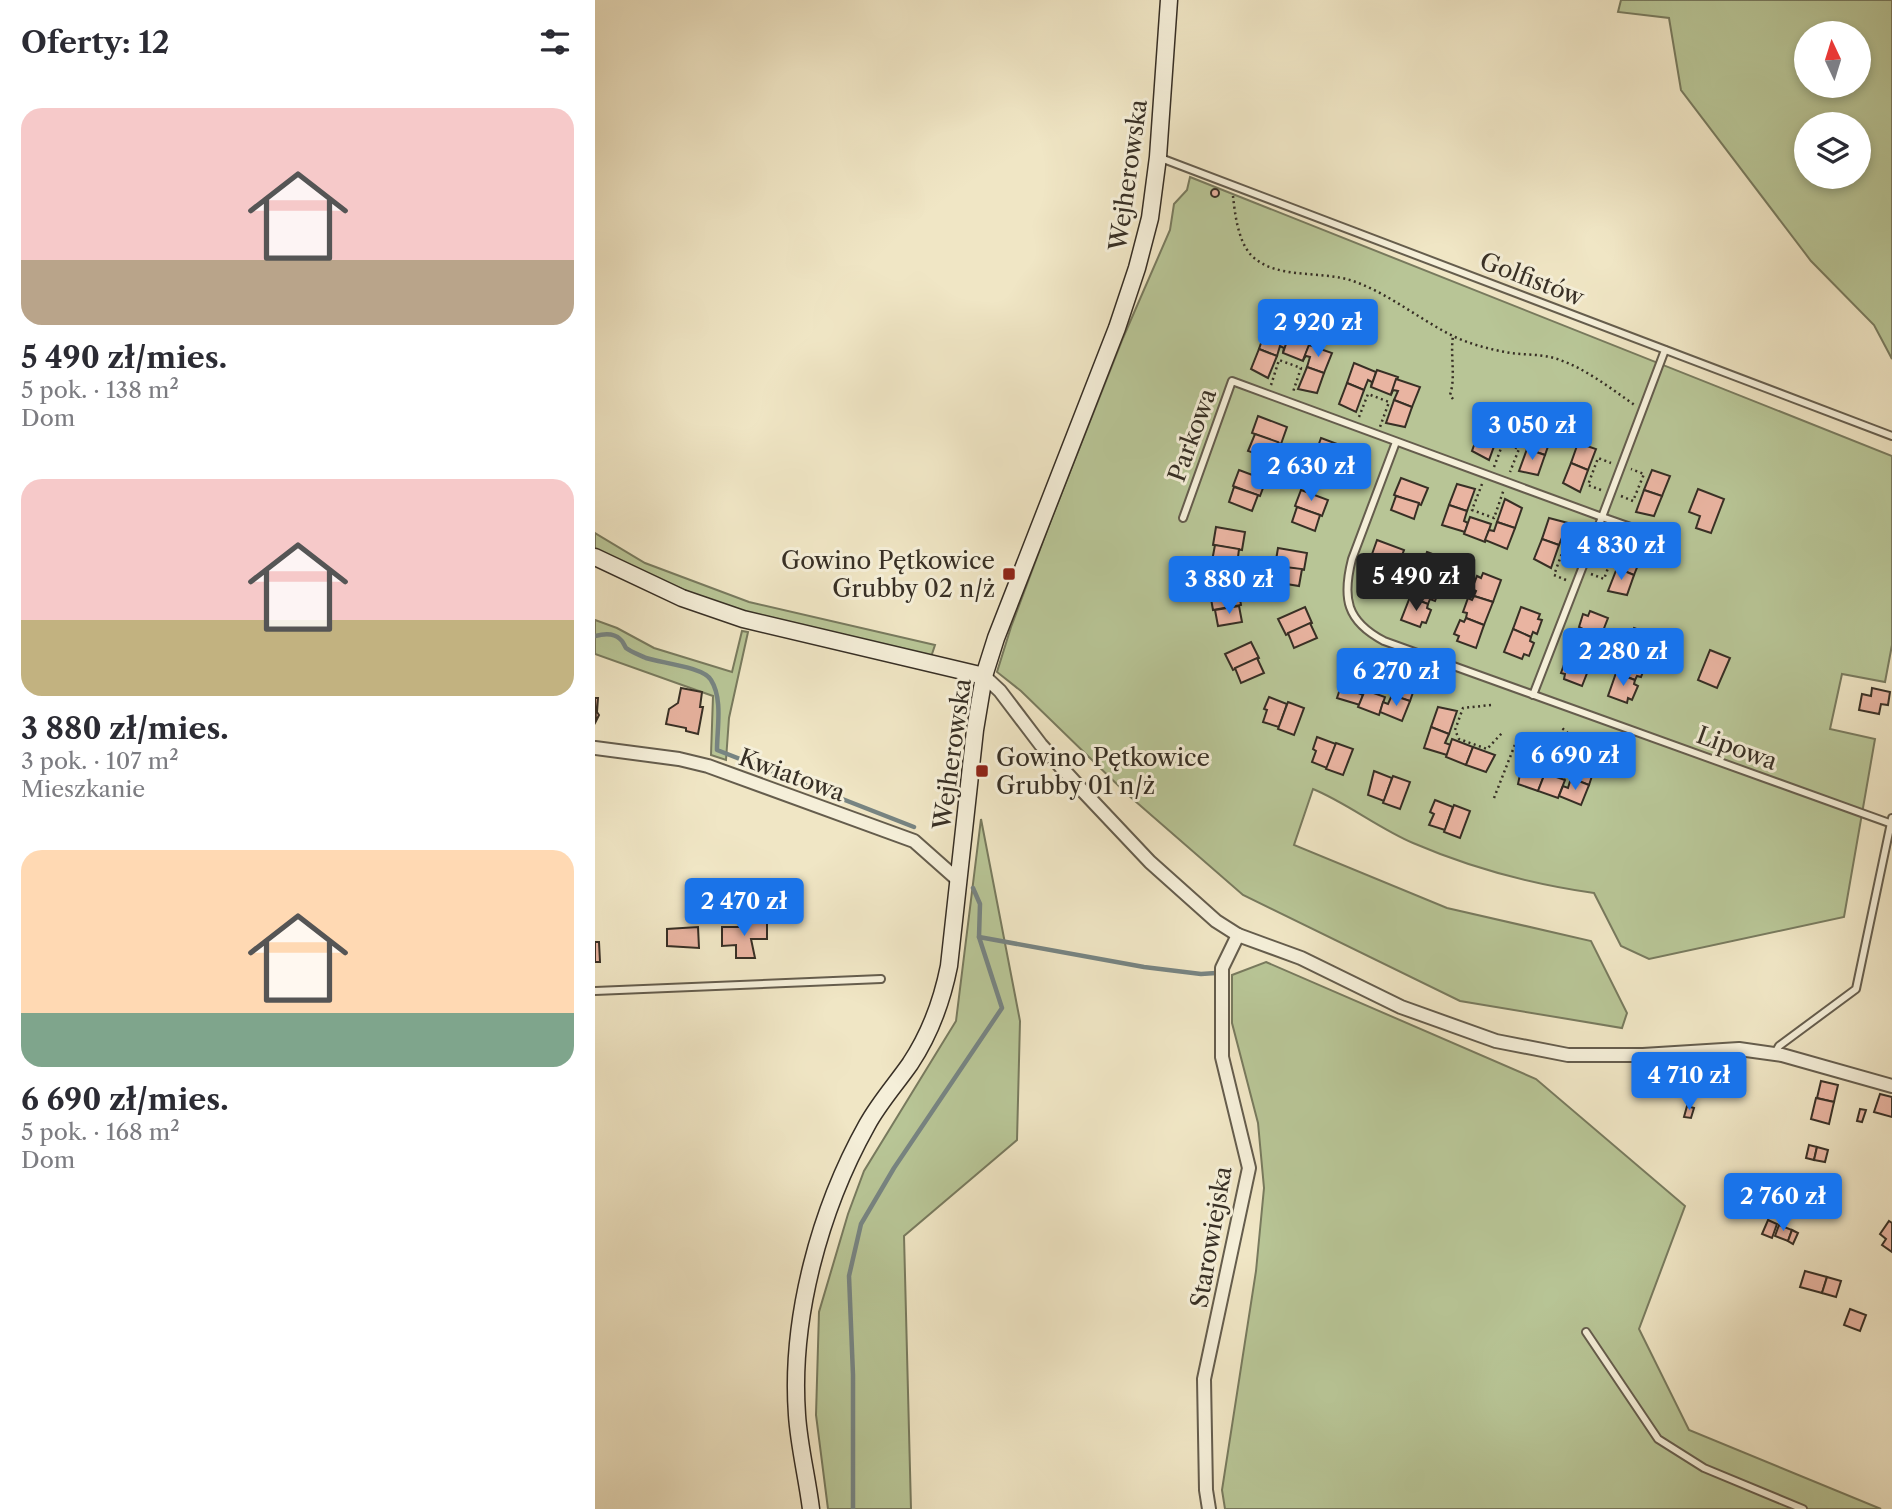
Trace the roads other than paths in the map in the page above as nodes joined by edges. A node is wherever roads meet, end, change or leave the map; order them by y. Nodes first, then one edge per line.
1 (1169, 0) edge
2 (1159, 157) junction
3 (1665, 350) junction
4 (1892, 436) edge
5 (1395, 442) junction
6 (1602, 517) junction
7 (1183, 518) dead end
8 (1665, 540) dead end
9 (595, 557) edge
10 (984, 676) junction
11 (1534, 695) junction
12 (595, 747) edge
13 (1892, 822) edge
14 (958, 880) junction
15 (1238, 934) junction
16 (881, 979) dead end
17 (595, 991) edge
18 (1775, 1054) junction
19 (1892, 1086) edge
20 (1586, 1332) dead end
21 (811, 1509) edge
22 (1209, 1509) edge
23 (1803, 1509) edge

1 - 2 street, Wejherowska
2 - 3 lane, Golfistów
2 - 10 street, Wejherowska
3 - 4 lane, Golfistów
3 - 6 lane
5 - 6 lane, Parkowa
5 - 7 lane, Parkowa
5 - 11 lane, Lipowa
6 - 8 lane, Parkowa
6 - 11 lane
9 - 10 street
10 - 14 street, Wejherowska
10 - 15 street
11 - 13 lane, Lipowa
12 - 14 street, Kwiatowa
13 - 18 lane
14 - 21 street, Wejherowska
15 - 18 street
15 - 22 street, Starowiejska
16 - 17 lane
18 - 19 street
20 - 23 lane

